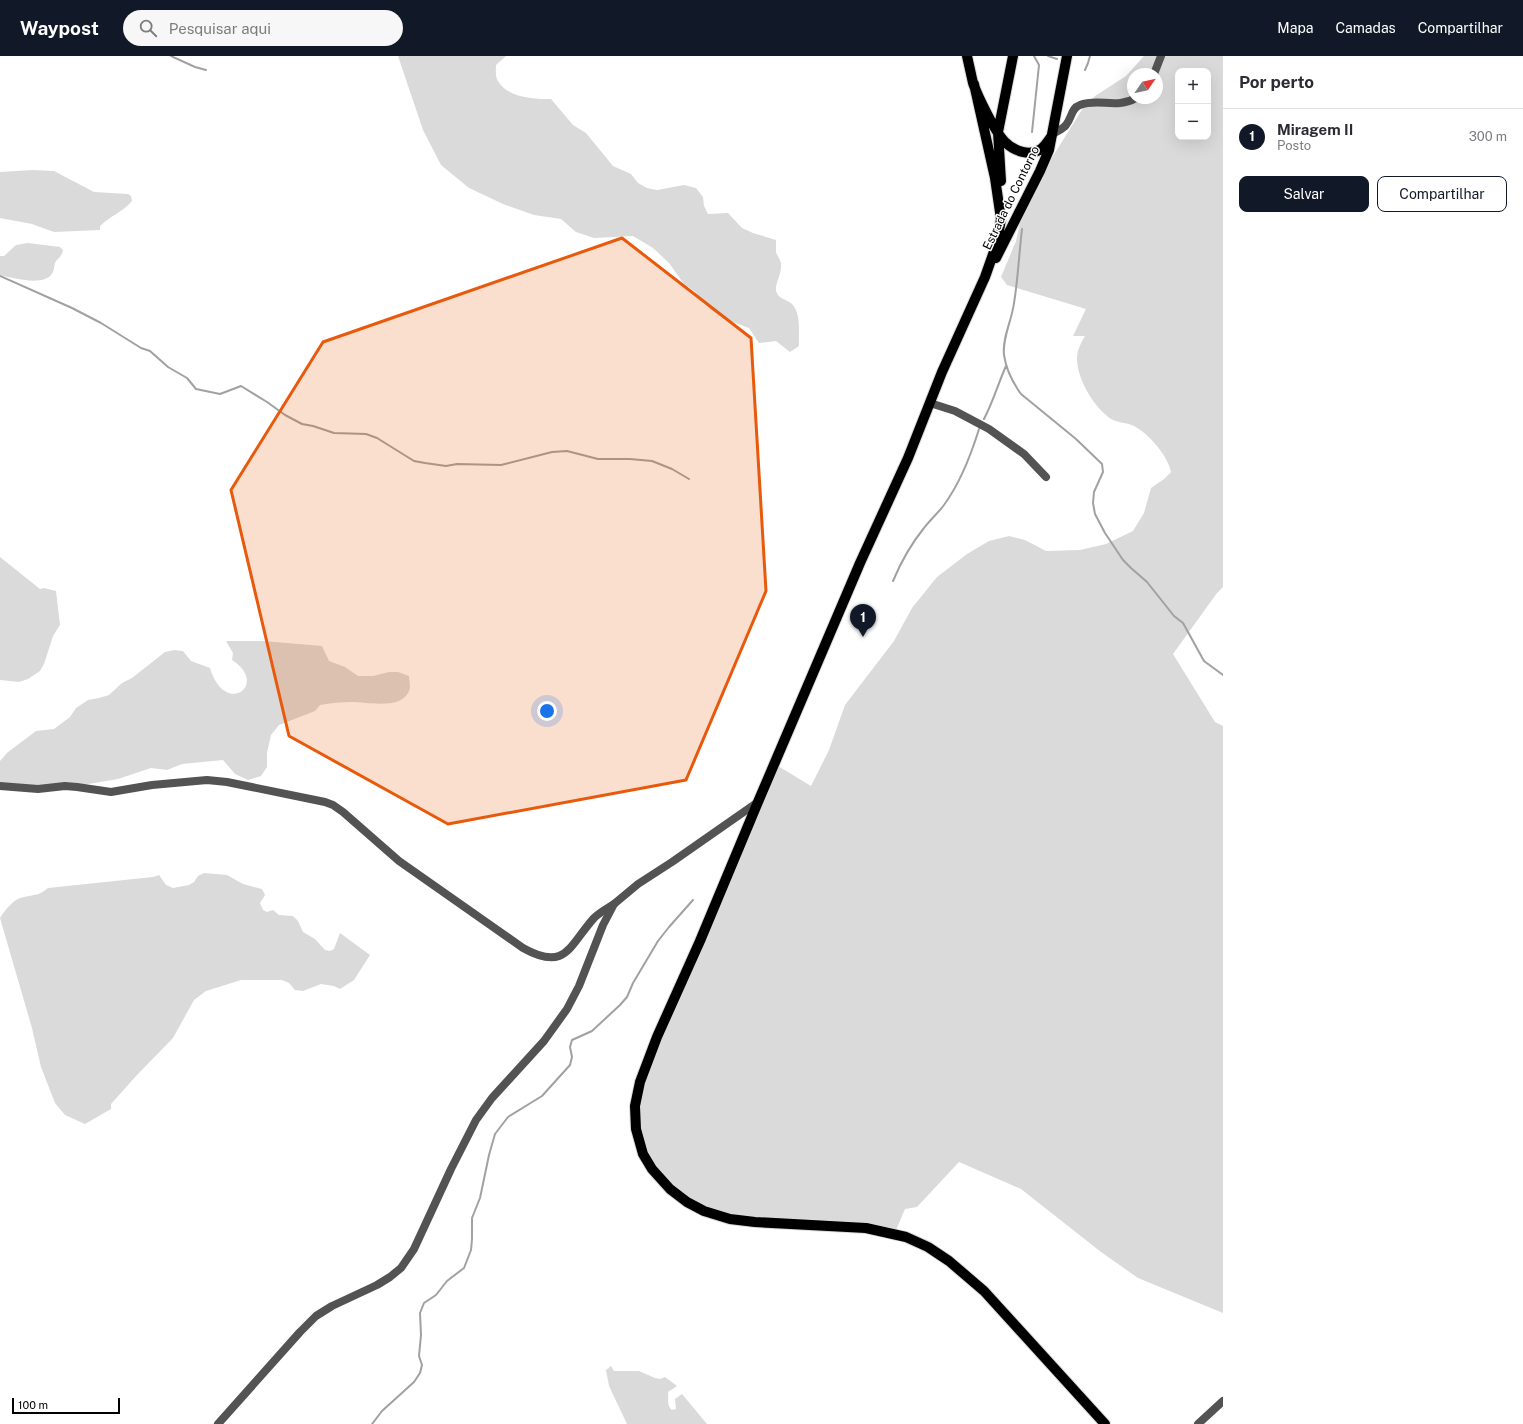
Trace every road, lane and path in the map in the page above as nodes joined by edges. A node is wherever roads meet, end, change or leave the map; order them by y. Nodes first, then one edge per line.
1 (967, 56) edge
2 (1013, 56) edge
3 (1067, 56) edge
4 (1161, 56) edge
5 (1156, 68) edge
6 (974, 84) junction
7 (1127, 102) edge
8 (998, 132) junction
9 (1054, 134) junction
10 (1001, 219) junction
11 (985, 277) junction
12 (930, 403) junction
13 (1046, 477) dead end
14 (0, 786) edge
15 (758, 802) junction
16 (614, 904) junction
17 (1223, 1401) edge
18 (218, 1424) edge
19 (1105, 1424) edge
20 (1198, 1424) edge

1 - 6 main road
2 - 8 main road, Estrada do Contorno
3 - 9 main road, Estrada do Contorno
4 - 5 street
6 - 8 main road
6 - 10 main road
7 - 9 street
8 - 9 main road
8 - 10 main road, Estrada do Contorno
9 - 11 main road, Estrada do Contorno
10 - 11 main road
11 - 12 main road
12 - 13 street
12 - 15 main road
14 - 16 street
15 - 16 street
15 - 19 main road
16 - 18 street
17 - 20 street

